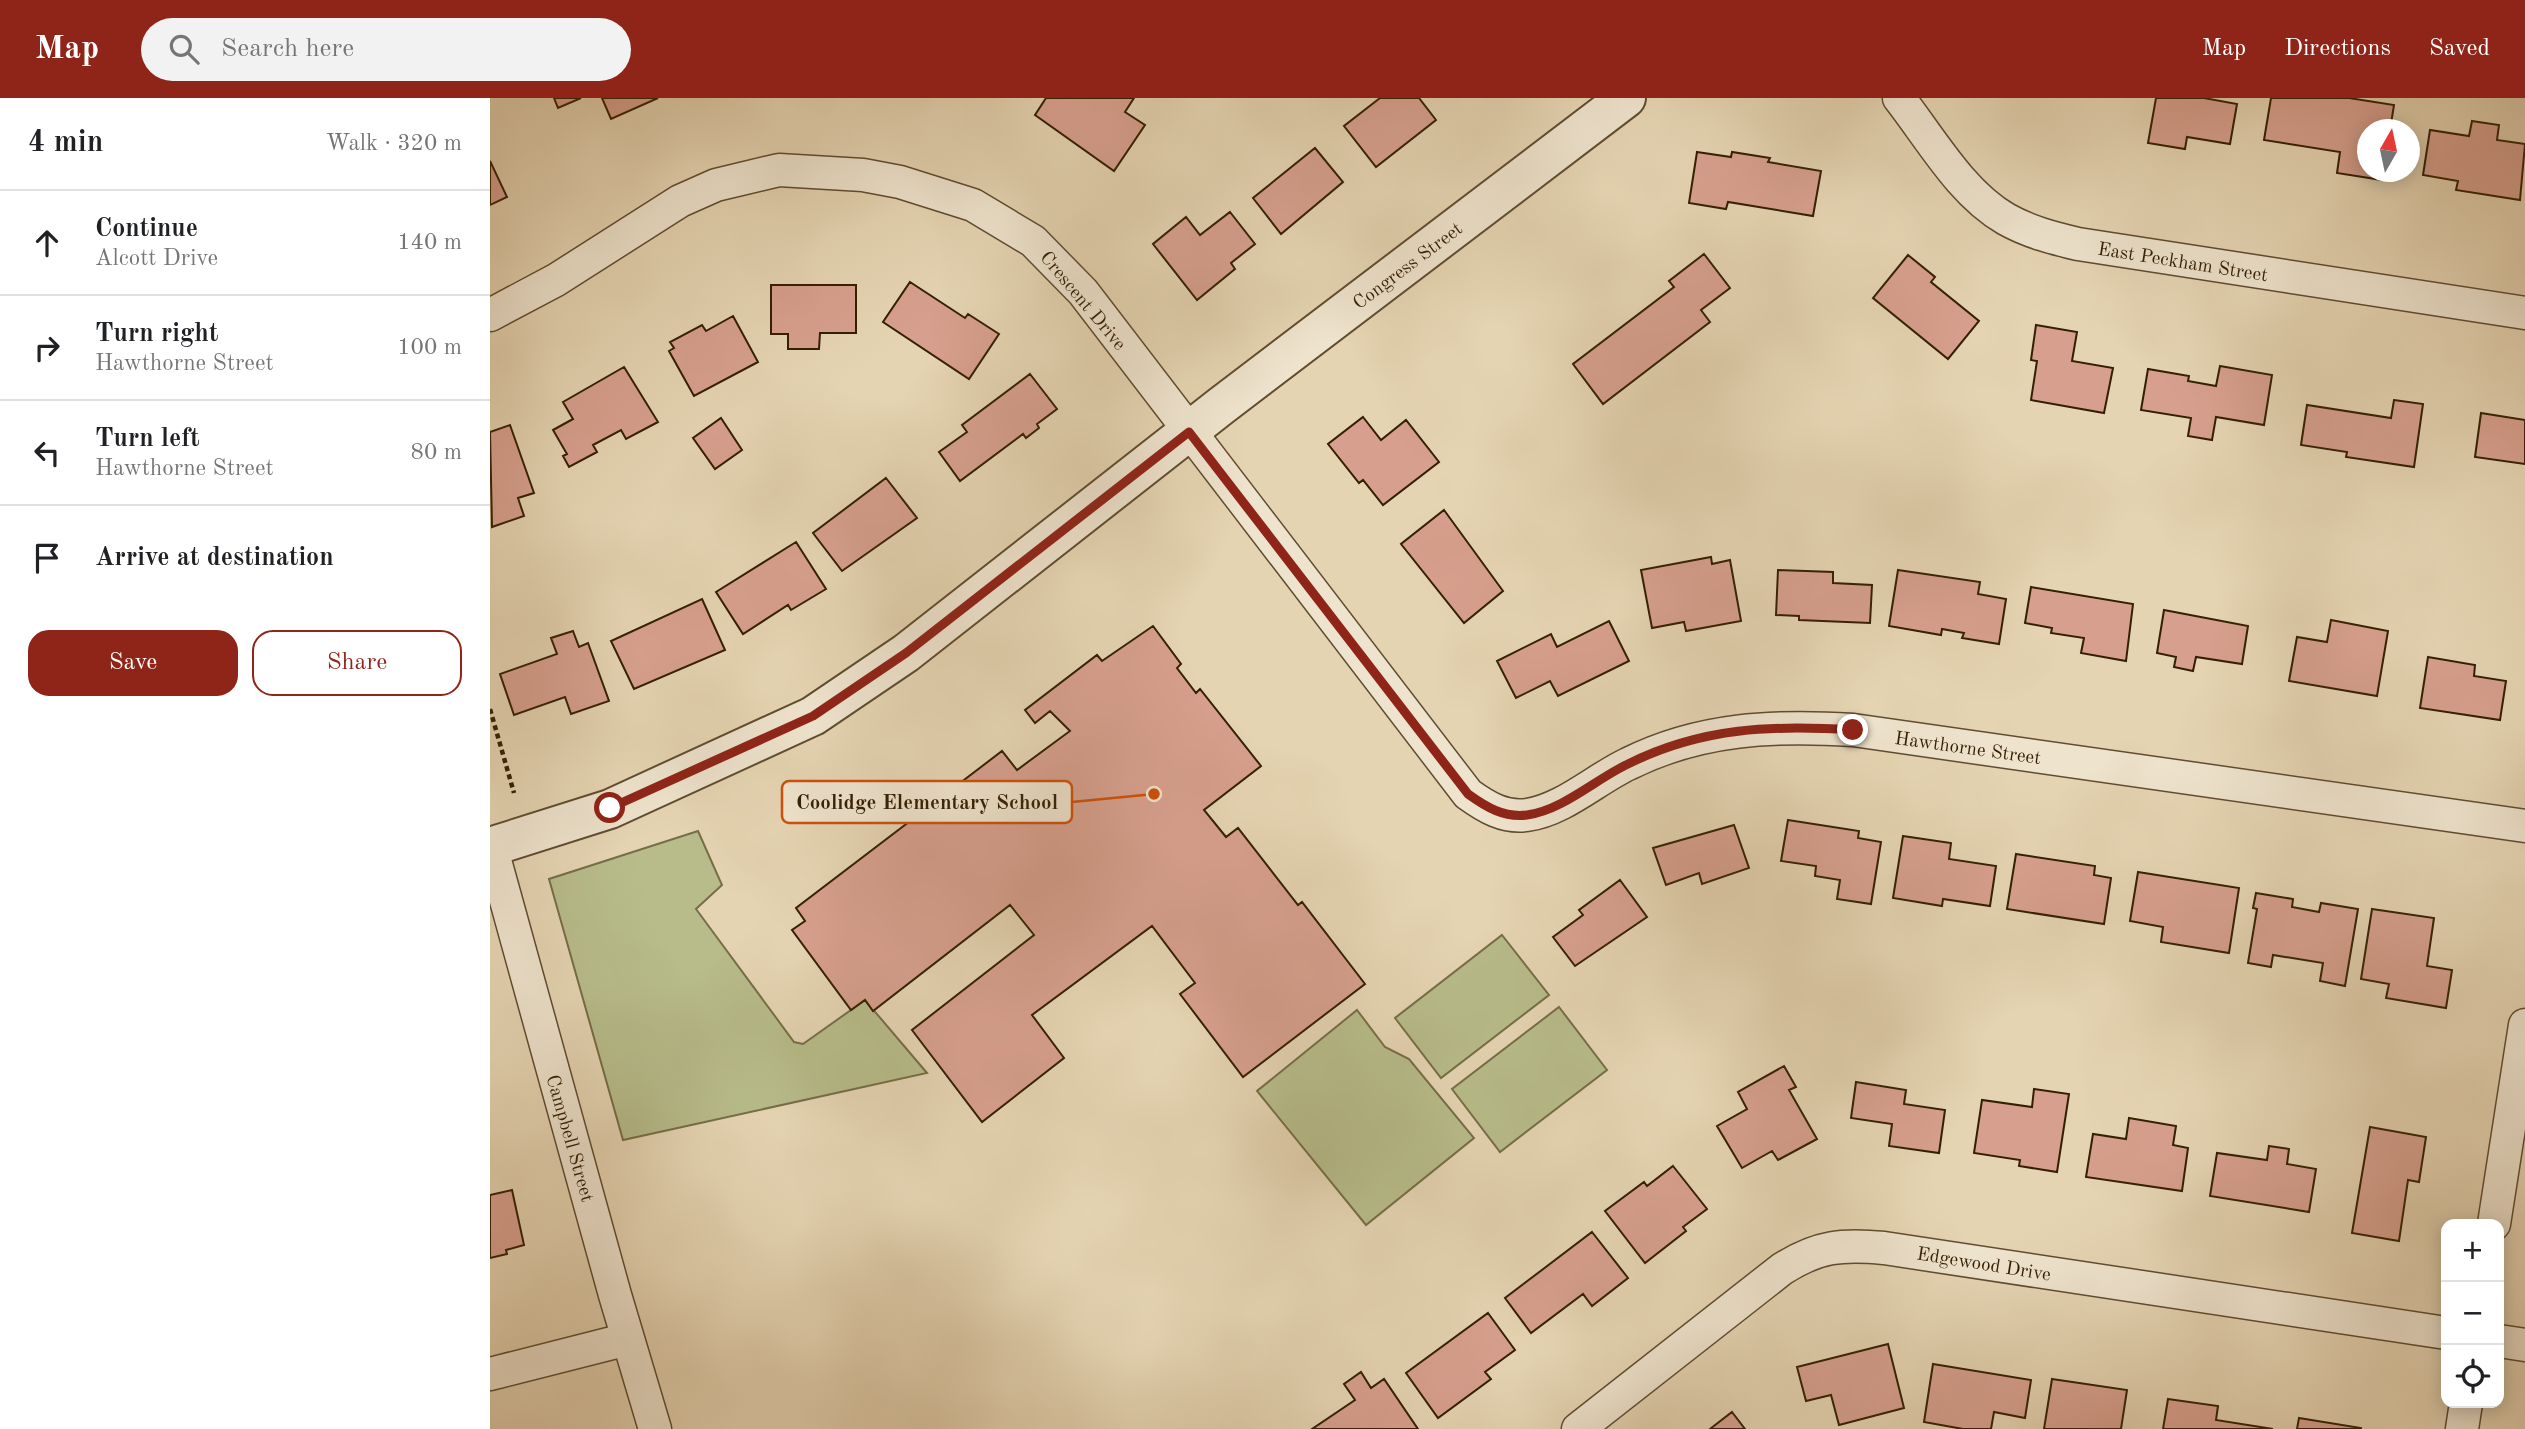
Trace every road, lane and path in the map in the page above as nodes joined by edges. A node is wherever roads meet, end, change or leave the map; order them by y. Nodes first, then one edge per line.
1 (1626, 98) edge
2 (1899, 98) edge
3 (2525, 313) edge
4 (490, 315) edge
5 (1189, 432) junction
6 (490, 709) edge
7 (514, 793) dead end
8 (2525, 826) edge
9 (490, 847) edge
10 (2525, 1025) edge
11 (2495, 1219) edge
12 (2441, 1332) edge
13 (628, 1339) junction
14 (2504, 1342) edge
15 (2525, 1345) edge
16 (490, 1374) edge
17 (2465, 1408) edge
18 (655, 1429) edge
19 (1578, 1429) edge
20 (2462, 1429) edge

1 - 5 street, Congress Street
2 - 3 street, East Peckham Street
4 - 5 street, Crescent Drive
5 - 8 street, Hawthorne Street
5 - 9 street, Congress Street
6 - 7 path
9 - 13 street, Campbell Street
10 - 11 street
12 - 19 street, Edgewood Drive
13 - 16 street
13 - 18 street, Campbell Street
14 - 15 street
17 - 20 street

